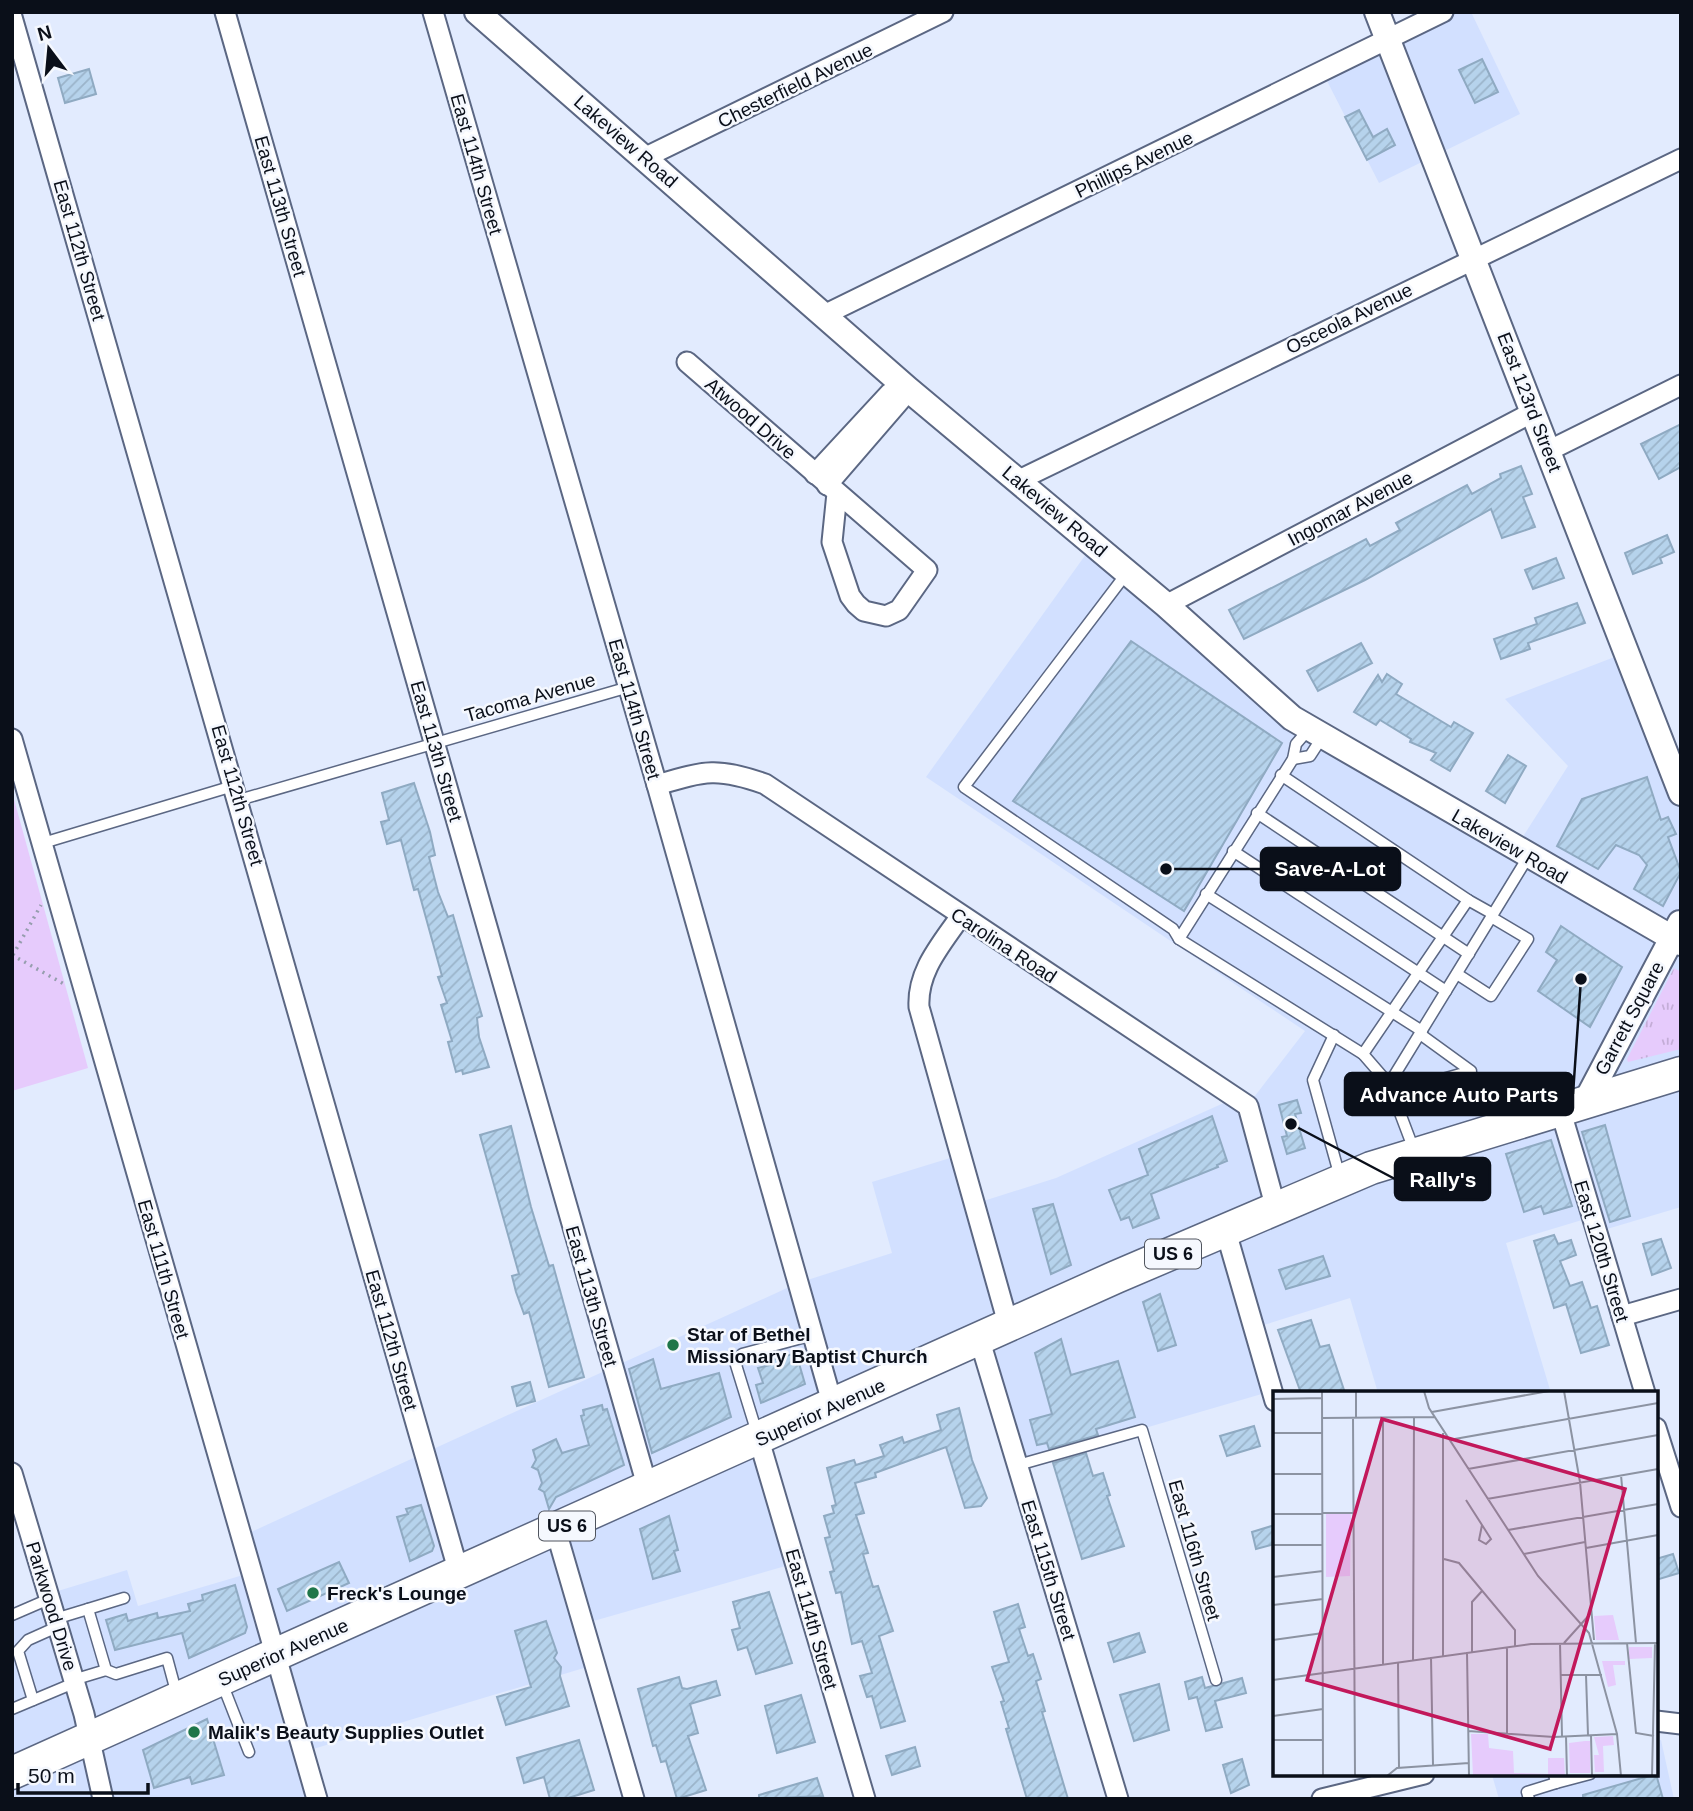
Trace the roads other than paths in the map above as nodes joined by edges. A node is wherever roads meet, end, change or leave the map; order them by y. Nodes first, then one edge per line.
1 (225, 12) edge
2 (433, 12) edge
3 (477, 12) edge
4 (943, 12) edge
5 (1377, 12) edge
6 (1443, 12) edge
7 (12, 17) edge
8 (1389, 38) junction
9 (646, 158) junction
10 (1681, 159) edge
11 (1474, 257) junction
12 (824, 315) junction
13 (687, 362) dead end
14 (1681, 385) edge
15 (904, 386) junction
16 (1533, 412) junction
17 (1550, 450) junction
18 (1019, 480) junction
19 (826, 484) junction
20 (1128, 572) junction
21 (1167, 605) junction
22 (629, 688) junction
23 (1316, 732) junction
24 (12, 739) edge
25 (435, 742) junction
26 (1293, 759) junction
27 (1281, 775) junction
28 (657, 785) junction
29 (237, 793) junction
30 (1681, 793) edge
31 (1257, 813) junction
32 (43, 843) junction
33 (1233, 850) junction
34 (1528, 857) junction
35 (1206, 894) junction
36 (1468, 900) junction
37 (1492, 916) junction
38 (960, 917) junction
39 (1678, 934) edge
40 (1444, 938) junction
41 (1179, 939) junction
42 (1469, 954) junction
43 (1457, 974) junction
44 (1419, 975) junction
45 (1446, 991) junction
46 (1394, 1012) junction
47 (1421, 1032) junction
48 (1334, 1035) junction
49 (1363, 1054) junction
50 (1681, 1073) edge
51 (1391, 1088) junction
52 (1573, 1105) junction
53 (1415, 1154) junction
54 (1341, 1181) junction
55 (1276, 1209) junction
56 (1226, 1232) junction
57 (1681, 1299) edge
58 (1622, 1316) junction
59 (1009, 1327) junction
60 (813, 1335) junction
61 (980, 1341) junction
62 (1644, 1391) edge
63 (1273, 1394) edge
64 (833, 1406) junction
65 (1658, 1434) edge
66 (759, 1440) junction
67 (1018, 1465) junction
68 (13, 1480) edge
69 (648, 1489) junction
70 (1681, 1507) edge
71 (556, 1531) junction
72 (459, 1573) junction
73 (124, 1598) dead end
74 (49, 1599) junction
75 (88, 1609) junction
76 (12, 1615) edge
77 (56, 1623) junction
78 (274, 1656) junction
79 (106, 1670) junction
80 (221, 1679) junction
81 (1216, 1680) dead end
82 (74, 1681) junction
83 (179, 1699) junction
84 (33, 1700) junction
85 (12, 1709) edge
86 (1658, 1721) edge
87 (1681, 1724) edge
88 (88, 1740) junction
89 (249, 1752) dead end
90 (12, 1773) edge
91 (1406, 1776) edge
92 (1576, 1776) edge
93 (1379, 1779) edge
94 (1555, 1779) edge
95 (103, 1799) edge
96 (317, 1799) edge
97 (634, 1799) edge
98 (865, 1799) edge
99 (1118, 1799) edge
100 (1322, 1799) edge
101 (1530, 1799) edge

1 - 25 street, East 113th Street
2 - 22 street, East 114th Street
3 - 9 street, Lakeview Road
4 - 9 street, Chesterfield Avenue
5 - 8 street, East 123rd Street
6 - 8 street, Phillips Avenue
7 - 29 street, East 112th Street
8 - 11 street, East 123rd Street
8 - 12 street, Phillips Avenue
9 - 12 street, Lakeview Road
10 - 11 street, Osceola Avenue
11 - 16 street, East 123rd Street
11 - 18 street, Osceola Avenue
12 - 15 street, Lakeview Road
13 - 19 street, Atwood Drive
14 - 17 street
15 - 18 street, Lakeview Road
15 - 19 street, Atwood Drive
16 - 17 street, East 123rd Street
16 - 21 street, Ingomar Avenue
17 - 30 street, East 123rd Street
18 - 20 street, Lakeview Road
19 - 19 street, Atwood Drive
20 - 21 street, Lakeview Road
20 - 41 lane
21 - 23 street, Lakeview Road
22 - 25 lane, Tacoma Avenue
22 - 28 street, East 114th Street
23 - 26 lane
23 - 26 lane
23 - 34 street, Lakeview Road
24 - 32 street, East 111th Street
25 - 29 lane, Tacoma Avenue
25 - 69 street, East 113th Street
26 - 27 lane
27 - 31 lane
27 - 36 lane
28 - 38 street, Carolina Road
28 - 60 street, East 114th Street
29 - 32 lane, Tacoma Avenue
29 - 72 street, East 112th Street
31 - 33 lane
31 - 40 lane
32 - 78 street, East 111th Street
33 - 35 lane
33 - 44 lane
34 - 37 lane
34 - 39 street, Lakeview Road
35 - 41 lane
35 - 46 lane
36 - 37 lane
36 - 40 lane
37 - 42 lane
37 - 43 lane
38 - 55 street, Carolina Road
38 - 59 street
39 - 52 street, Garrett Square
40 - 42 lane
40 - 44 lane
41 - 48 lane
42 - 43 lane
43 - 45 lane
44 - 45 lane
44 - 46 lane
45 - 47 lane
46 - 47 lane
46 - 49 lane
47 - 51 lane
47 - 51 lane
48 - 49 lane
48 - 54 lane
49 - 51 lane
50 - 52 main road, Superior Avenue / US 6
51 - 53 lane
52 - 53 main road, Superior Avenue / US 6
52 - 58 street, East 120th Street
53 - 54 main road, Superior Avenue / US 6
54 - 55 main road, Superior Avenue / US 6
55 - 56 main road, Superior Avenue / US 6
56 - 59 main road, Superior Avenue / US 6
56 - 63 street
57 - 58 street
58 - 62 street, East 120th Street
59 - 61 main road, Superior Avenue / US 6
60 - 64 street, East 114th Street
60 - 66 lane
61 - 64 main road, Superior Avenue / US 6
61 - 67 street, East 115th Street
64 - 66 main road, Superior Avenue / US 6
65 - 70 street
66 - 69 main road, Superior Avenue / US 6
66 - 98 street, East 114th Street
67 - 81 lane, East 116th Street
67 - 99 street, East 115th Street
68 - 74 street, Parkwood Drive
69 - 71 main road, Superior Avenue / US 6
71 - 72 main road, Superior Avenue / US 6
71 - 97 street
72 - 78 main road, Superior Avenue / US 6
73 - 75 lane
74 - 76 lane
74 - 77 street, Parkwood Drive
75 - 77 lane
75 - 79 lane
77 - 82 street, Parkwood Drive
77 - 84 lane
78 - 80 main road, Superior Avenue / US 6
78 - 96 street, East 111th Street
79 - 82 lane
79 - 83 lane
80 - 83 main road, Superior Avenue / US 6
80 - 89 lane
82 - 84 lane
82 - 88 street, Parkwood Drive
83 - 88 main road, Superior Avenue / US 6
84 - 85 lane
86 - 87 street
88 - 90 main road, Superior Avenue / US 6
88 - 95 street, Parkwood Drive
91 - 93 street
92 - 94 lane
93 - 100 street
94 - 101 lane

